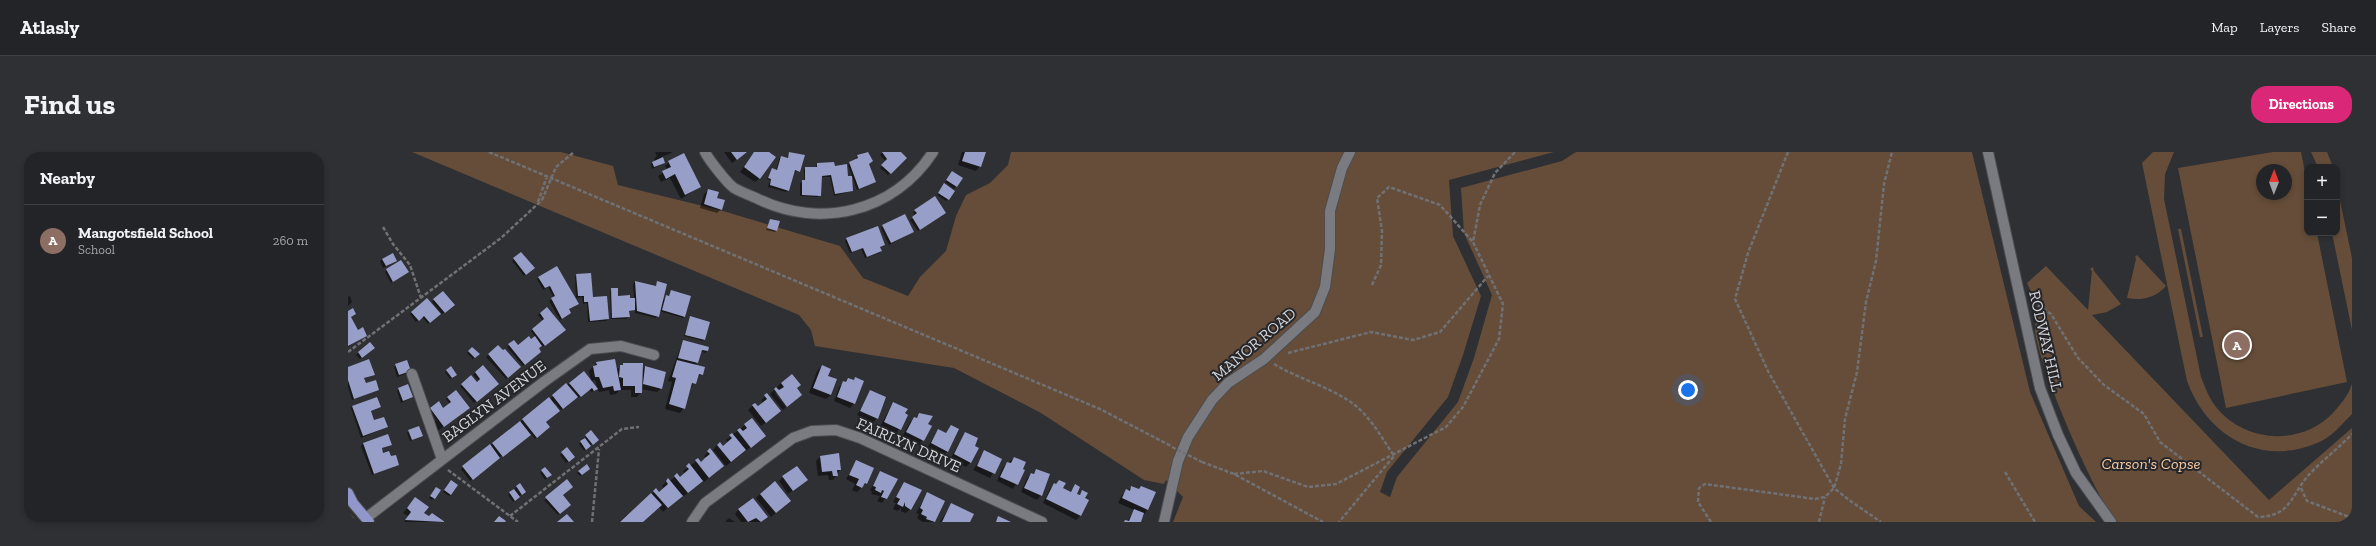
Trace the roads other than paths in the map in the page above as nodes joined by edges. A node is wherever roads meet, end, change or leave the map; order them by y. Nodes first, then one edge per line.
1 (705, 152) edge
2 (933, 152) edge
3 (1350, 152) edge
4 (1988, 152) edge
5 (654, 355) dead end
6 (412, 374) dead end
7 (440, 461) junction
8 (348, 493) edge
9 (367, 520) edge
10 (692, 522) edge
11 (1042, 522) edge
12 (1164, 522) edge
13 (2111, 522) edge

1 - 2 street
3 - 12 street, MANOR ROAD
4 - 13 street, RODWAY HILL
5 - 7 street, BAGLYN AVENUE
6 - 7 street
7 - 9 street, BAGLYN AVENUE
8 - 9 main road
10 - 11 street, FAIRLYN DRIVE

